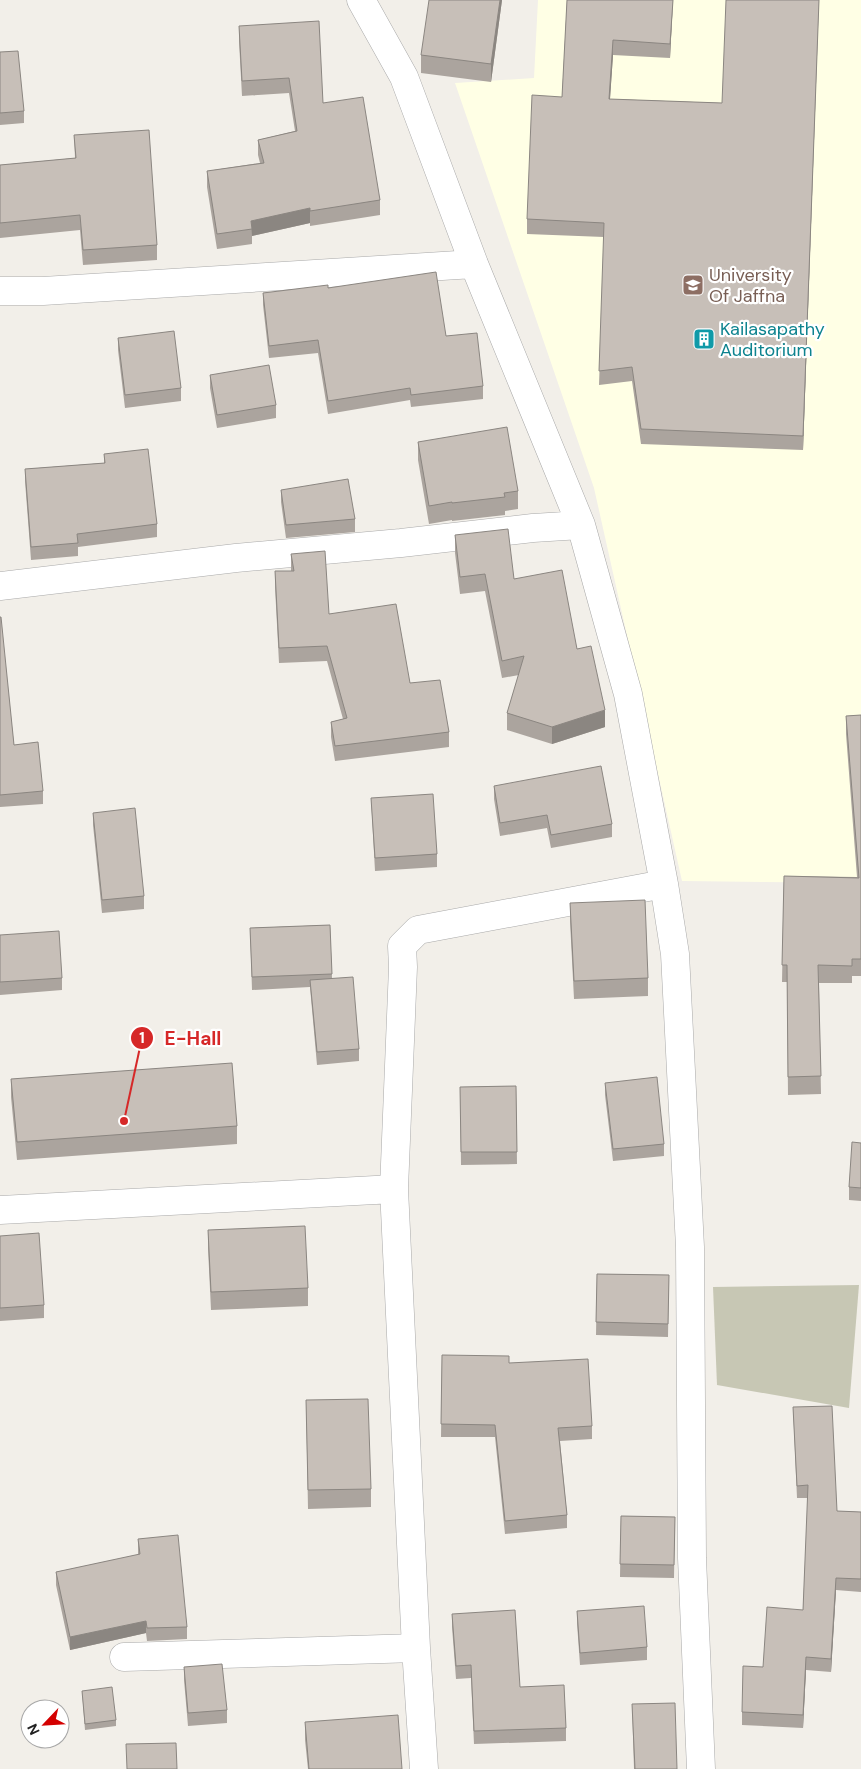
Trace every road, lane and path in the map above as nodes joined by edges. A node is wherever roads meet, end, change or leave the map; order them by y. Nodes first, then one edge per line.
1 (361, 0) edge
2 (474, 264) junction
3 (0, 292) edge
4 (581, 525) junction
5 (0, 586) edge
6 (664, 884) junction
7 (394, 1189) junction
8 (0, 1210) edge
9 (416, 1648) junction
10 (124, 1657) dead end
11 (424, 1769) edge
12 (701, 1769) edge

1 - 2 street
2 - 3 street
2 - 4 street
4 - 5 street
4 - 6 street
6 - 7 street
6 - 12 street
7 - 8 street
7 - 9 street
9 - 10 street
9 - 11 street

